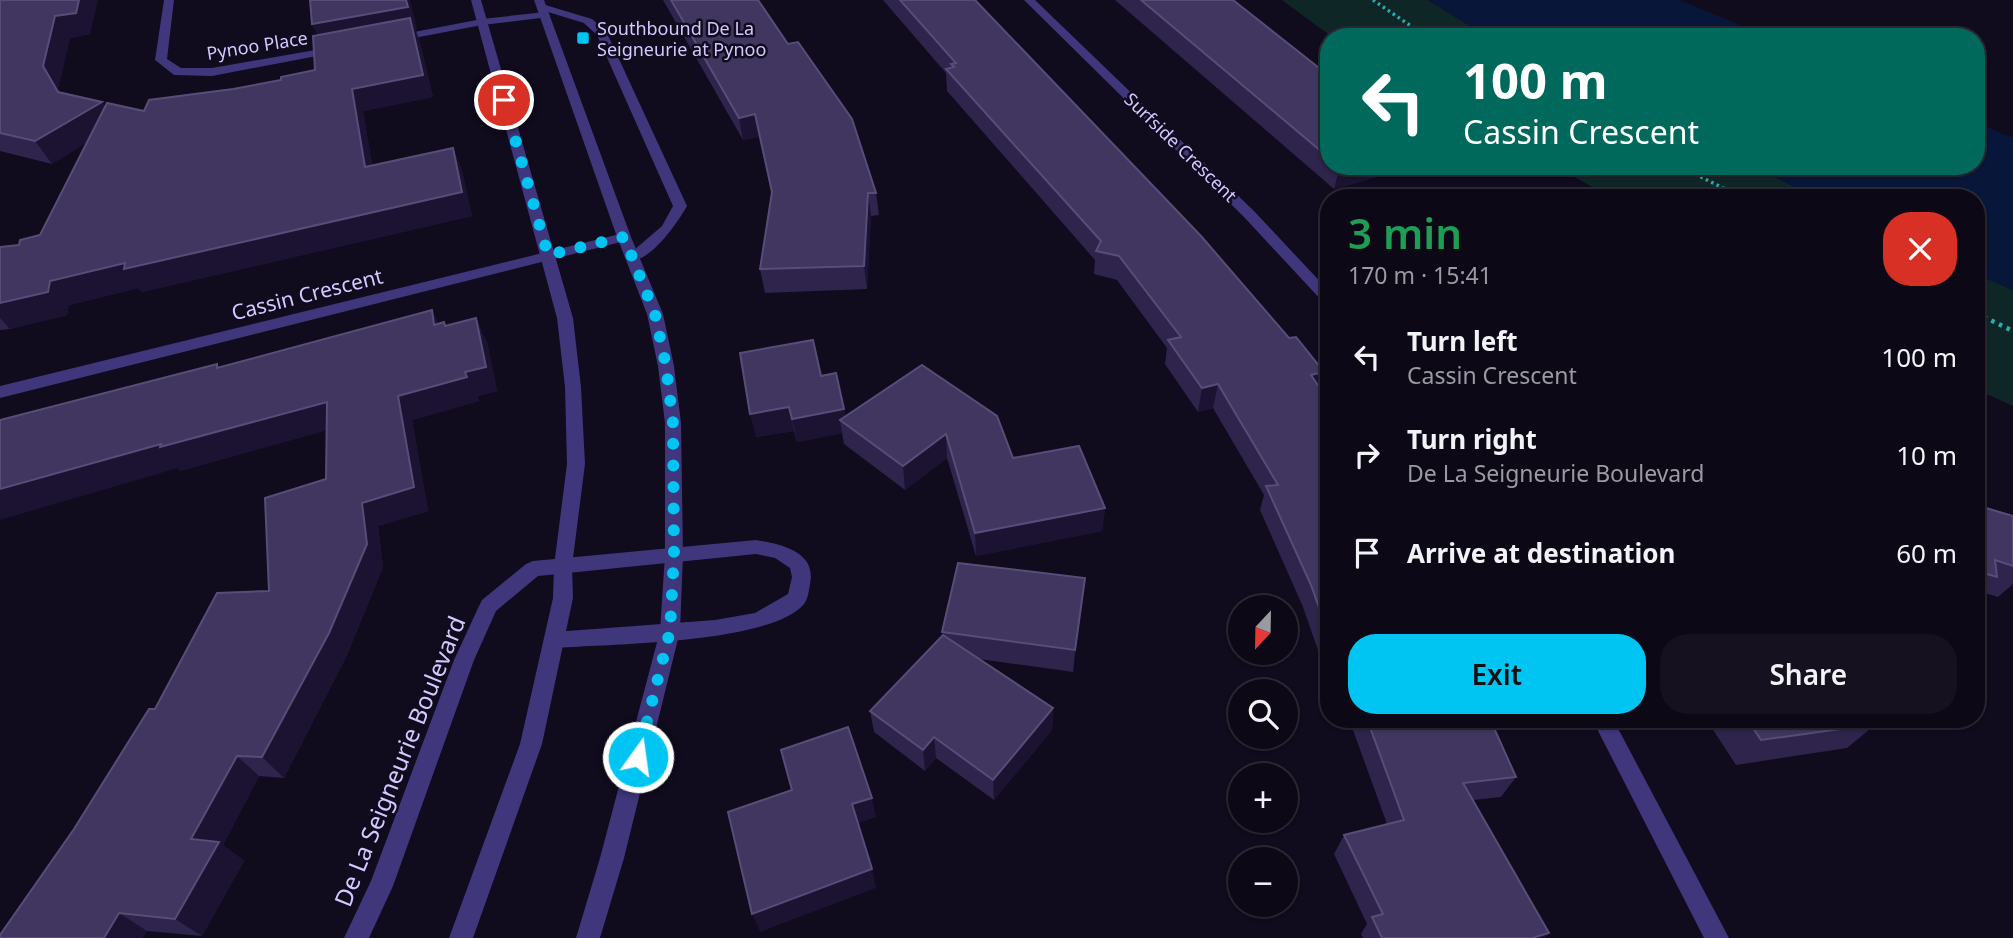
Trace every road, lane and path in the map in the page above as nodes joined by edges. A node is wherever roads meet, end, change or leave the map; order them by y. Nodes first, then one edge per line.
1 (169, 0) edge
2 (476, 0) edge
3 (1029, 0) edge
4 (1373, 0) edge
5 (542, 7) edge
6 (482, 22) junction
7 (1414, 28) edge
8 (374, 42) edge
9 (347, 47) edge
10 (1697, 175) edge
11 (1725, 189) edge
12 (624, 237) junction
13 (548, 255) junction
14 (633, 257) junction
15 (1320, 290) edge
16 (1985, 317) edge
17 (2013, 331) edge
18 (0, 392) edge
19 (674, 555) junction
20 (564, 566) junction
21 (670, 631) junction
22 (554, 640) junction
23 (1607, 728) edge
24 (356, 938) edge
25 (461, 938) edge
26 (588, 938) edge
27 (1717, 938) edge

1 - 9 street, Pynoo Place
2 - 6 street
3 - 15 street, Surfside Crescent
4 - 7 path
5 - 6 street
5 - 12 street
5 - 14 street
6 - 8 street
6 - 13 street
10 - 11 path
12 - 13 street, Cassin Crescent
12 - 14 street
13 - 18 street, Cassin Crescent
13 - 20 street
14 - 19 street
16 - 17 path
19 - 20 street, De La Seigneurie Boulevard
19 - 21 street
19 - 21 street, De La Seigneurie Boulevard
20 - 22 street
20 - 24 street, De La Seigneurie Boulevard
21 - 22 street, De La Seigneurie Boulevard
21 - 26 street
22 - 25 street
23 - 27 street

